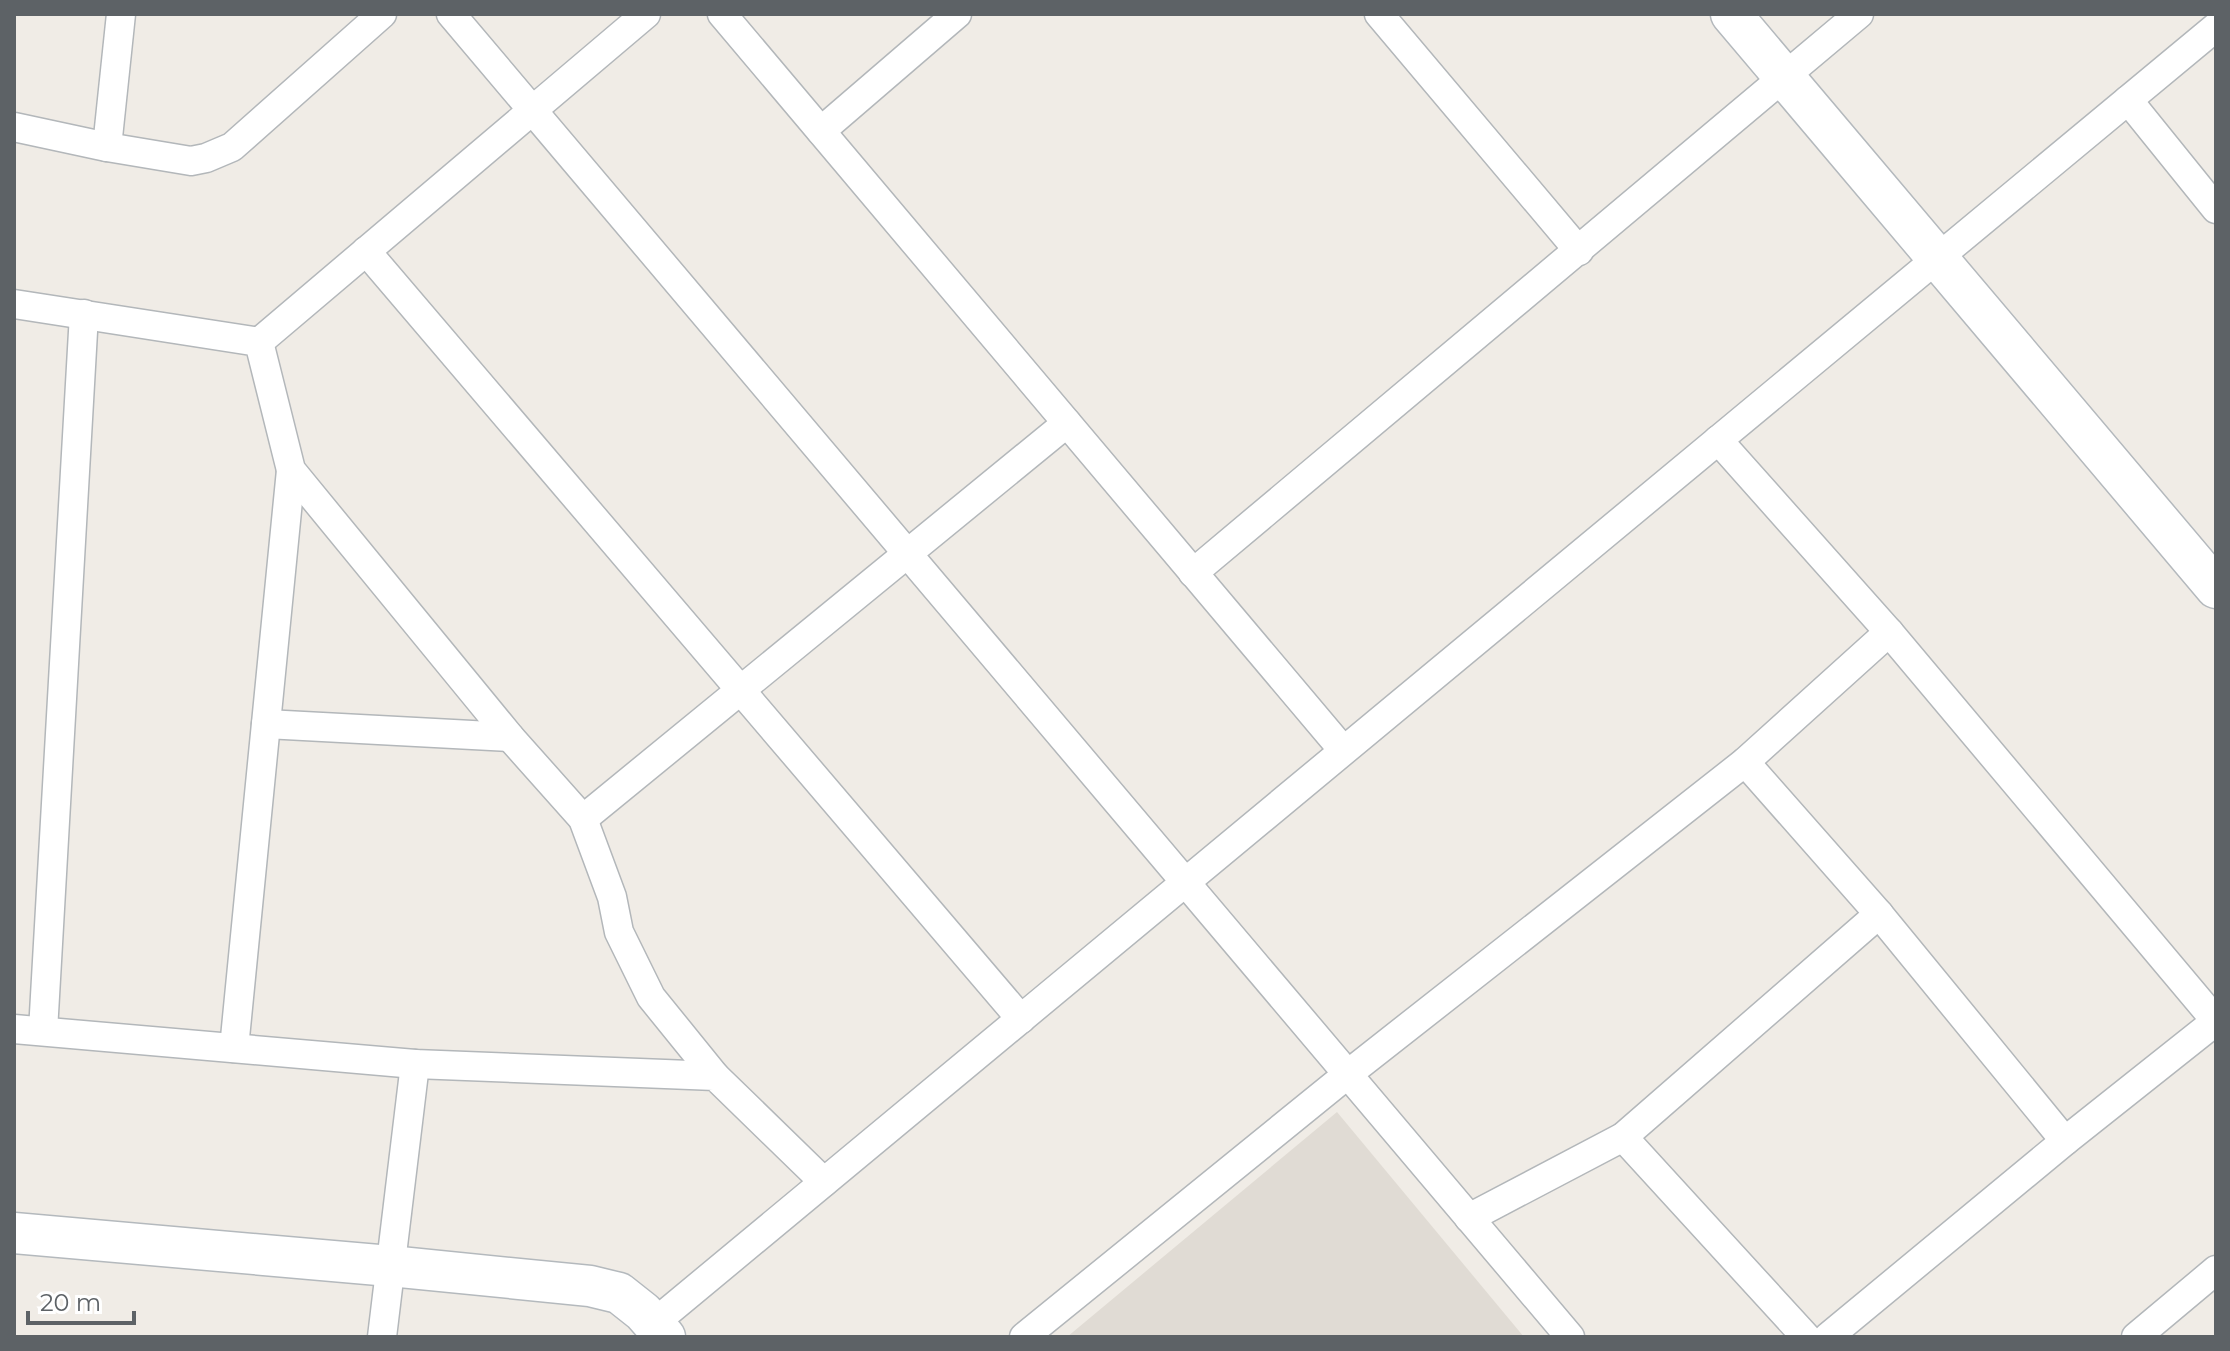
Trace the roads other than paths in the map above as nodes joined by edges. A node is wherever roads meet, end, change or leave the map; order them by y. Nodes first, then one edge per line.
1 (121, 14) edge
2 (382, 14) edge
3 (451, 14) edge
4 (646, 14) edge
5 (722, 14) edge
6 (957, 14) edge
7 (1379, 14) edge
8 (1731, 14) edge
9 (1859, 14) edge
10 (2216, 27) edge
11 (1783, 77) junction
12 (2128, 100) junction
13 (532, 110) junction
14 (14, 127) edge
15 (821, 131) junction
16 (107, 147) junction
17 (2216, 209) edge
18 (366, 251) junction
19 (1579, 251) junction
20 (1937, 259) junction
21 (14, 304) edge
22 (84, 314) junction
23 (259, 342) junction
24 (1067, 423) junction
25 (1718, 440) junction
26 (291, 470) junction
27 (908, 552) junction
28 (1193, 573) junction
29 (2216, 588) edge
30 (1889, 632) junction
31 (740, 691) junction
32 (266, 724) junction
33 (510, 737) junction
34 (1343, 750) junction
35 (1745, 762) junction
36 (583, 819) junction
37 (1186, 882) junction
38 (1879, 914) junction
39 (1021, 1019) junction
40 (2216, 1021) edge
41 (14, 1029) edge
42 (43, 1031) junction
43 (234, 1048) junction
44 (415, 1064) junction
45 (1348, 1074) junction
46 (715, 1076) junction
47 (1623, 1137) junction
48 (2065, 1141) junction
49 (824, 1182) junction
50 (1469, 1218) junction
51 (14, 1233) edge
52 (390, 1266) junction
53 (2216, 1270) edge
54 (659, 1330) edge
55 (382, 1337) edge
56 (1024, 1337) edge
57 (1570, 1337) edge
58 (1806, 1337) edge
59 (1828, 1337) edge
60 (2136, 1337) edge

1 - 16 street
2 - 16 street
3 - 13 street
4 - 13 street
5 - 15 street
6 - 15 street
7 - 19 street
8 - 11 street
9 - 11 street
10 - 12 street
11 - 19 street
11 - 20 street
12 - 17 street
12 - 20 street
13 - 18 street
13 - 27 street
14 - 16 street
15 - 24 street
18 - 23 street
18 - 31 street
19 - 28 street
20 - 25 street
20 - 29 street
21 - 22 street
22 - 23 street
22 - 42 street
23 - 26 street
24 - 27 street
24 - 28 street
25 - 30 street
25 - 34 street
26 - 32 street
26 - 33 street
27 - 31 street
27 - 37 street
28 - 34 street
30 - 35 street
30 - 40 street
31 - 36 street
31 - 39 street
32 - 33 street
32 - 43 street
33 - 36 street
34 - 37 street
35 - 38 street
35 - 45 street
36 - 46 street
37 - 39 street
37 - 45 street
38 - 47 street
38 - 48 street
39 - 49 street
40 - 48 street
41 - 42 street
42 - 43 street
43 - 44 street
44 - 46 street
44 - 52 street
45 - 50 street
45 - 56 street
46 - 49 street
47 - 50 street
47 - 58 street
48 - 59 street
49 - 54 street
50 - 57 street
51 - 52 street
52 - 54 street
52 - 55 street
53 - 60 street

